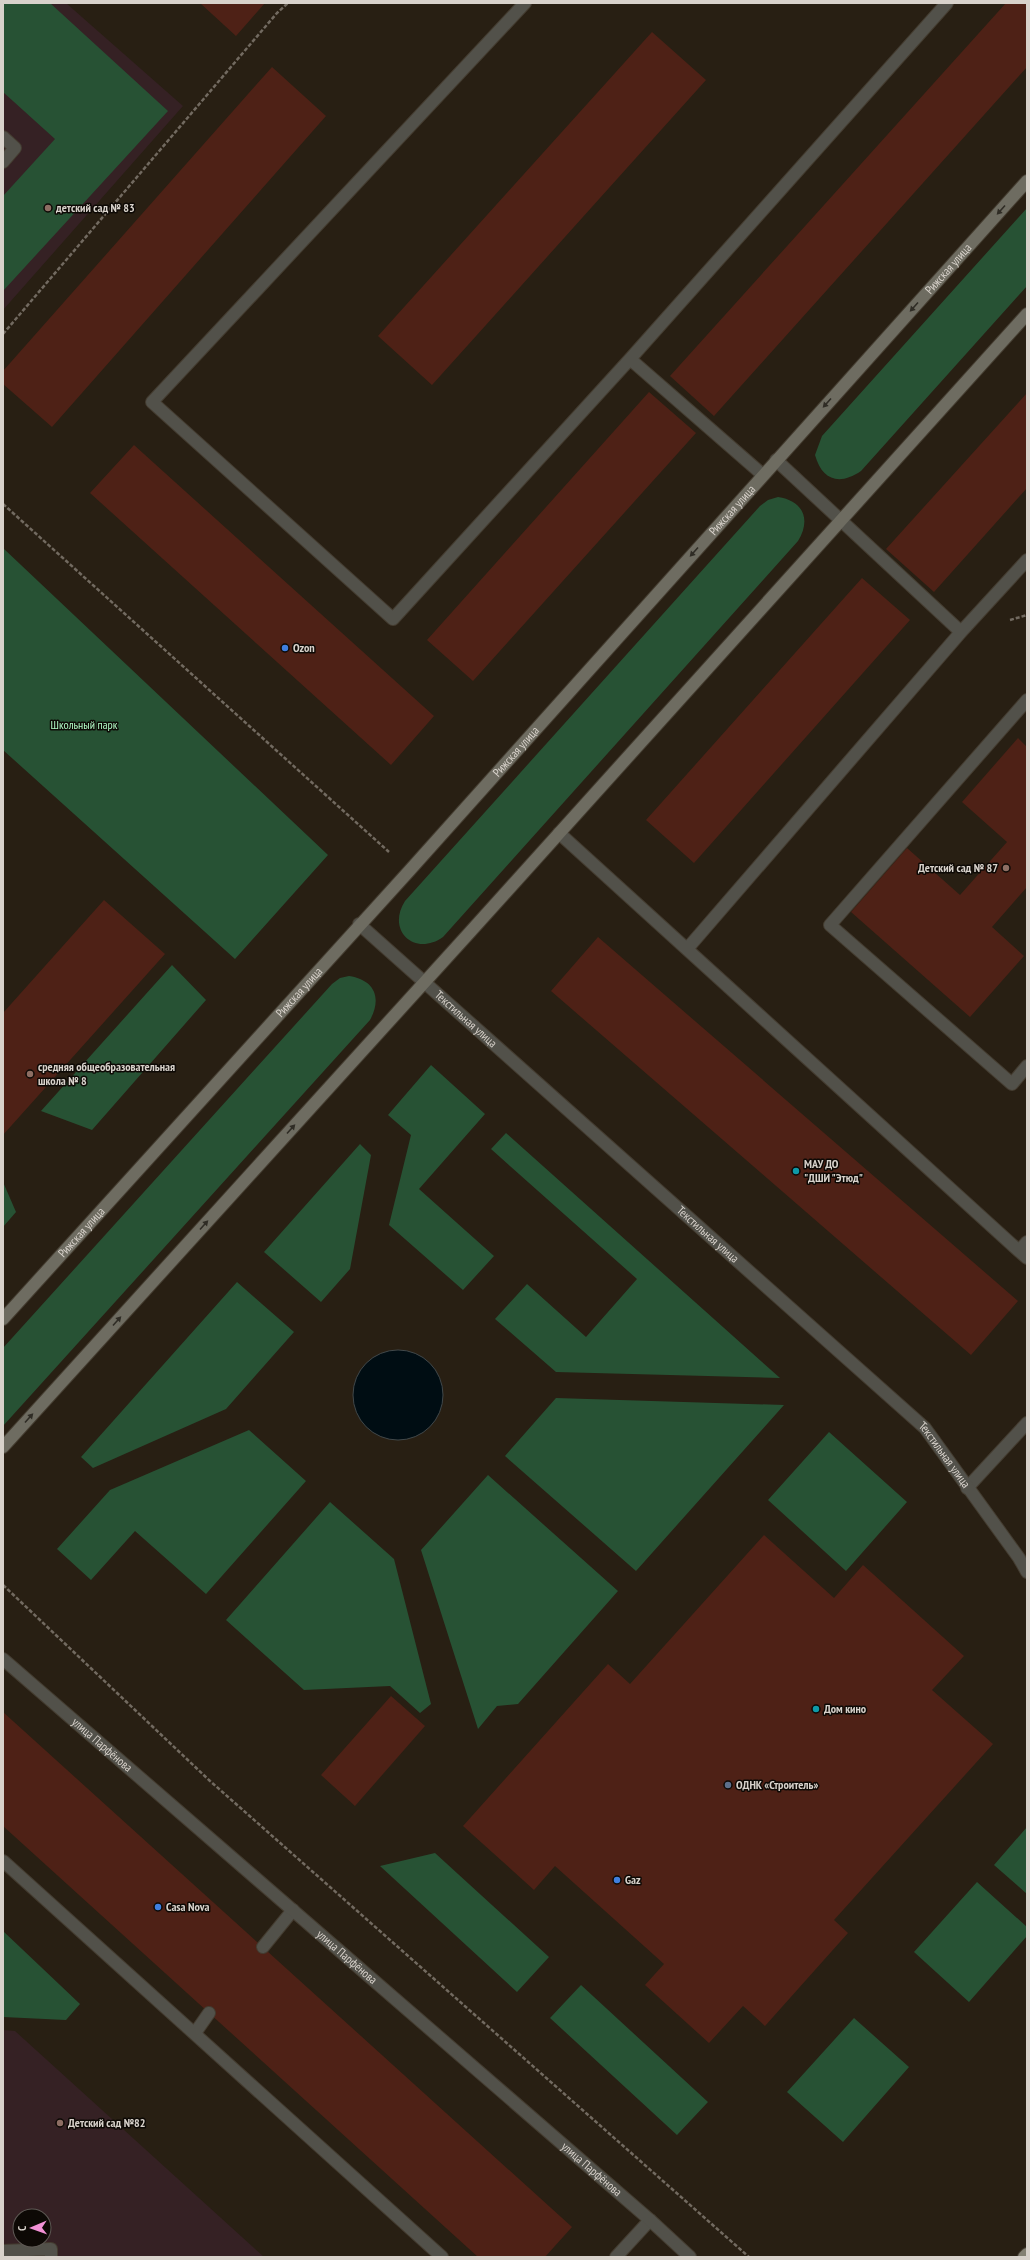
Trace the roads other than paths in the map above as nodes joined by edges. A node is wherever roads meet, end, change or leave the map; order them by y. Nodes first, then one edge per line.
1 (524, 3) edge
2 (947, 3) edge
3 (3, 137) edge
4 (3, 162) edge
5 (1027, 181) edge
6 (1027, 314) edge
7 (630, 359) junction
8 (776, 460) junction
9 (763, 475) junction
10 (842, 520) junction
11 (1027, 560) edge
12 (962, 632) junction
13 (1027, 700) edge
14 (559, 833) junction
15 (359, 924) junction
16 (687, 949) junction
17 (423, 982) junction
18 (1027, 1066) edge
19 (1024, 1250) edge
20 (3, 1319) edge
21 (1027, 1423) edge
22 (3, 1447) edge
23 (967, 1488) junction
24 (1027, 1572) edge
25 (3, 1659) edge
26 (3, 1860) edge
27 (293, 1910) junction
28 (263, 1947) dead end
29 (210, 2013) dead end
30 (195, 2033) junction
31 (650, 2220) junction
32 (3, 2251) edge
33 (1027, 2254) edge
34 (51, 2257) edge
35 (442, 2257) edge
36 (616, 2257) edge
37 (690, 2257) edge
38 (1024, 2257) edge

1 - 7 street
2 - 7 street
3 - 4 street
5 -> 8 street, Рижская улица
6 - 10 street
7 - 9 street
8 - 9 street, Рижская улица
8 - 10 street
9 -> 15 street, Рижская улица
10 - 12 street
10 - 14 street
11 - 12 street
12 - 16 street
13 - 18 street
14 - 16 street
14 - 17 street
15 - 17 street, Текстильная улица
15 - 20 street, Рижская улица
16 - 19 street
22 -> 17 street
17 - 23 street, Текстильная улица
21 - 23 street
23 - 24 street, Текстильная улица
25 - 27 street, улица Парфёнова
26 - 30 street
27 - 28 street
27 - 31 street, улица Парфёнова
29 - 30 street
30 - 35 street
31 - 36 street
31 - 37 street, улица Парфёнова
32 - 34 street
33 - 38 main road

